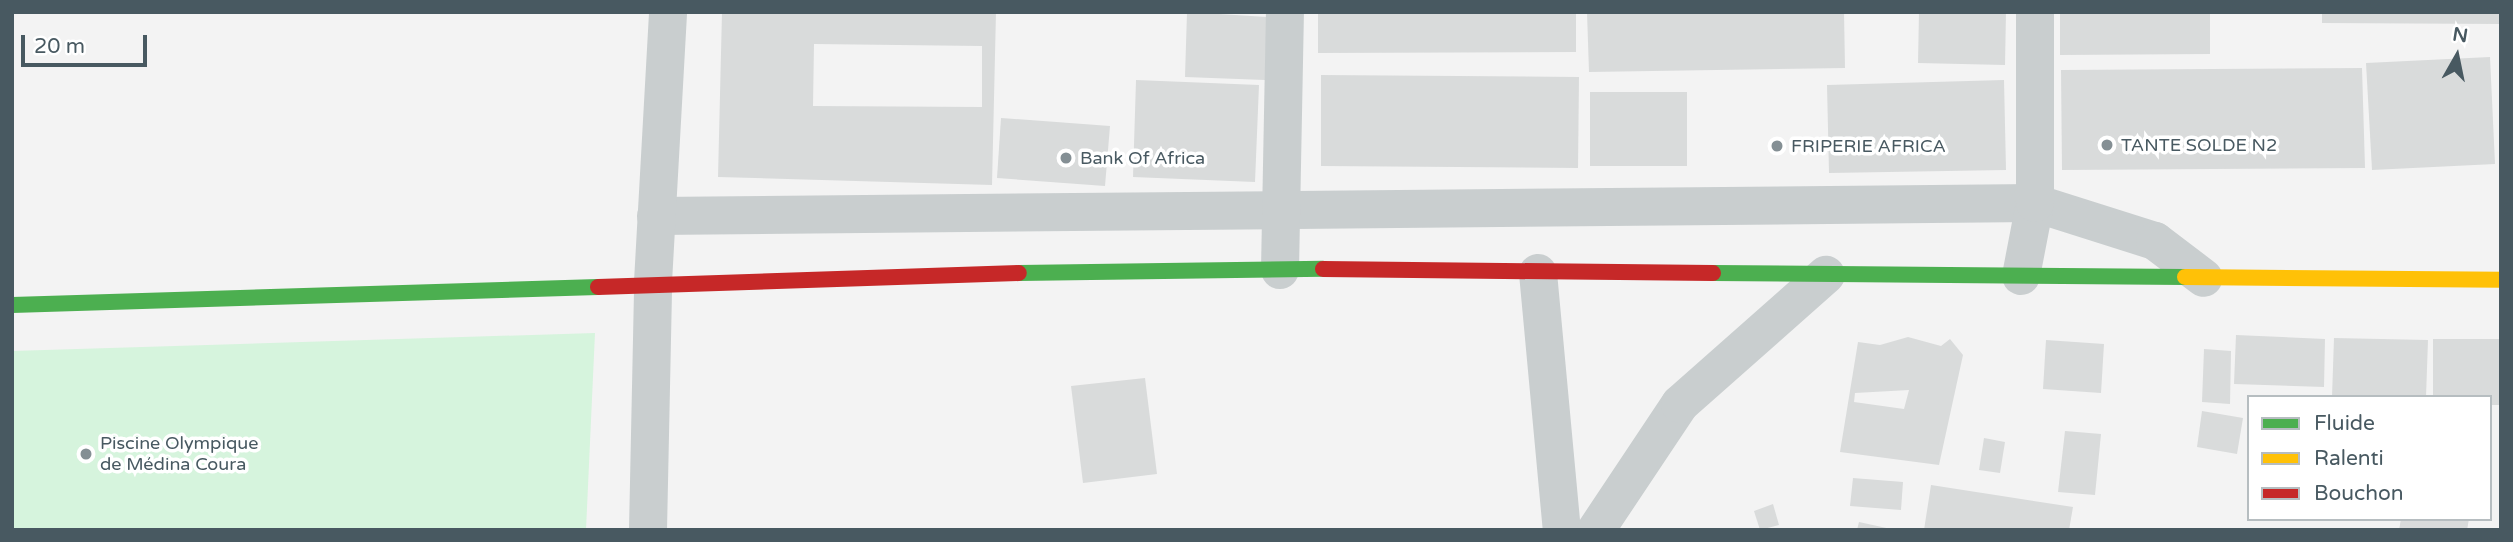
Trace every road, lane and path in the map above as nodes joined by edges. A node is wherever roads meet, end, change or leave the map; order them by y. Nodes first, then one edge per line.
1 (668, 12) edge
2 (1285, 12) edge
3 (2035, 12) edge
4 (2035, 203) junction
5 (1281, 208) junction
6 (656, 216) junction
7 (1280, 271) junction
8 (1538, 273) junction
9 (1826, 275) junction
10 (2021, 276) junction
11 (2204, 278) junction
12 (2501, 280) edge
13 (653, 282) junction
14 (12, 305) edge
15 (648, 530) edge
16 (1562, 530) edge
17 (1595, 530) edge

1 - 6 street
2 - 5 street
3 - 4 street
4 - 5 street
4 - 10 street
4 - 11 street
5 - 6 street
5 - 7 street
6 - 13 street
7 - 8 street
7 - 13 street
8 - 9 street
8 - 16 street
9 - 10 street
9 - 17 street
10 - 11 street
11 - 12 street
13 - 14 street
13 - 15 street

